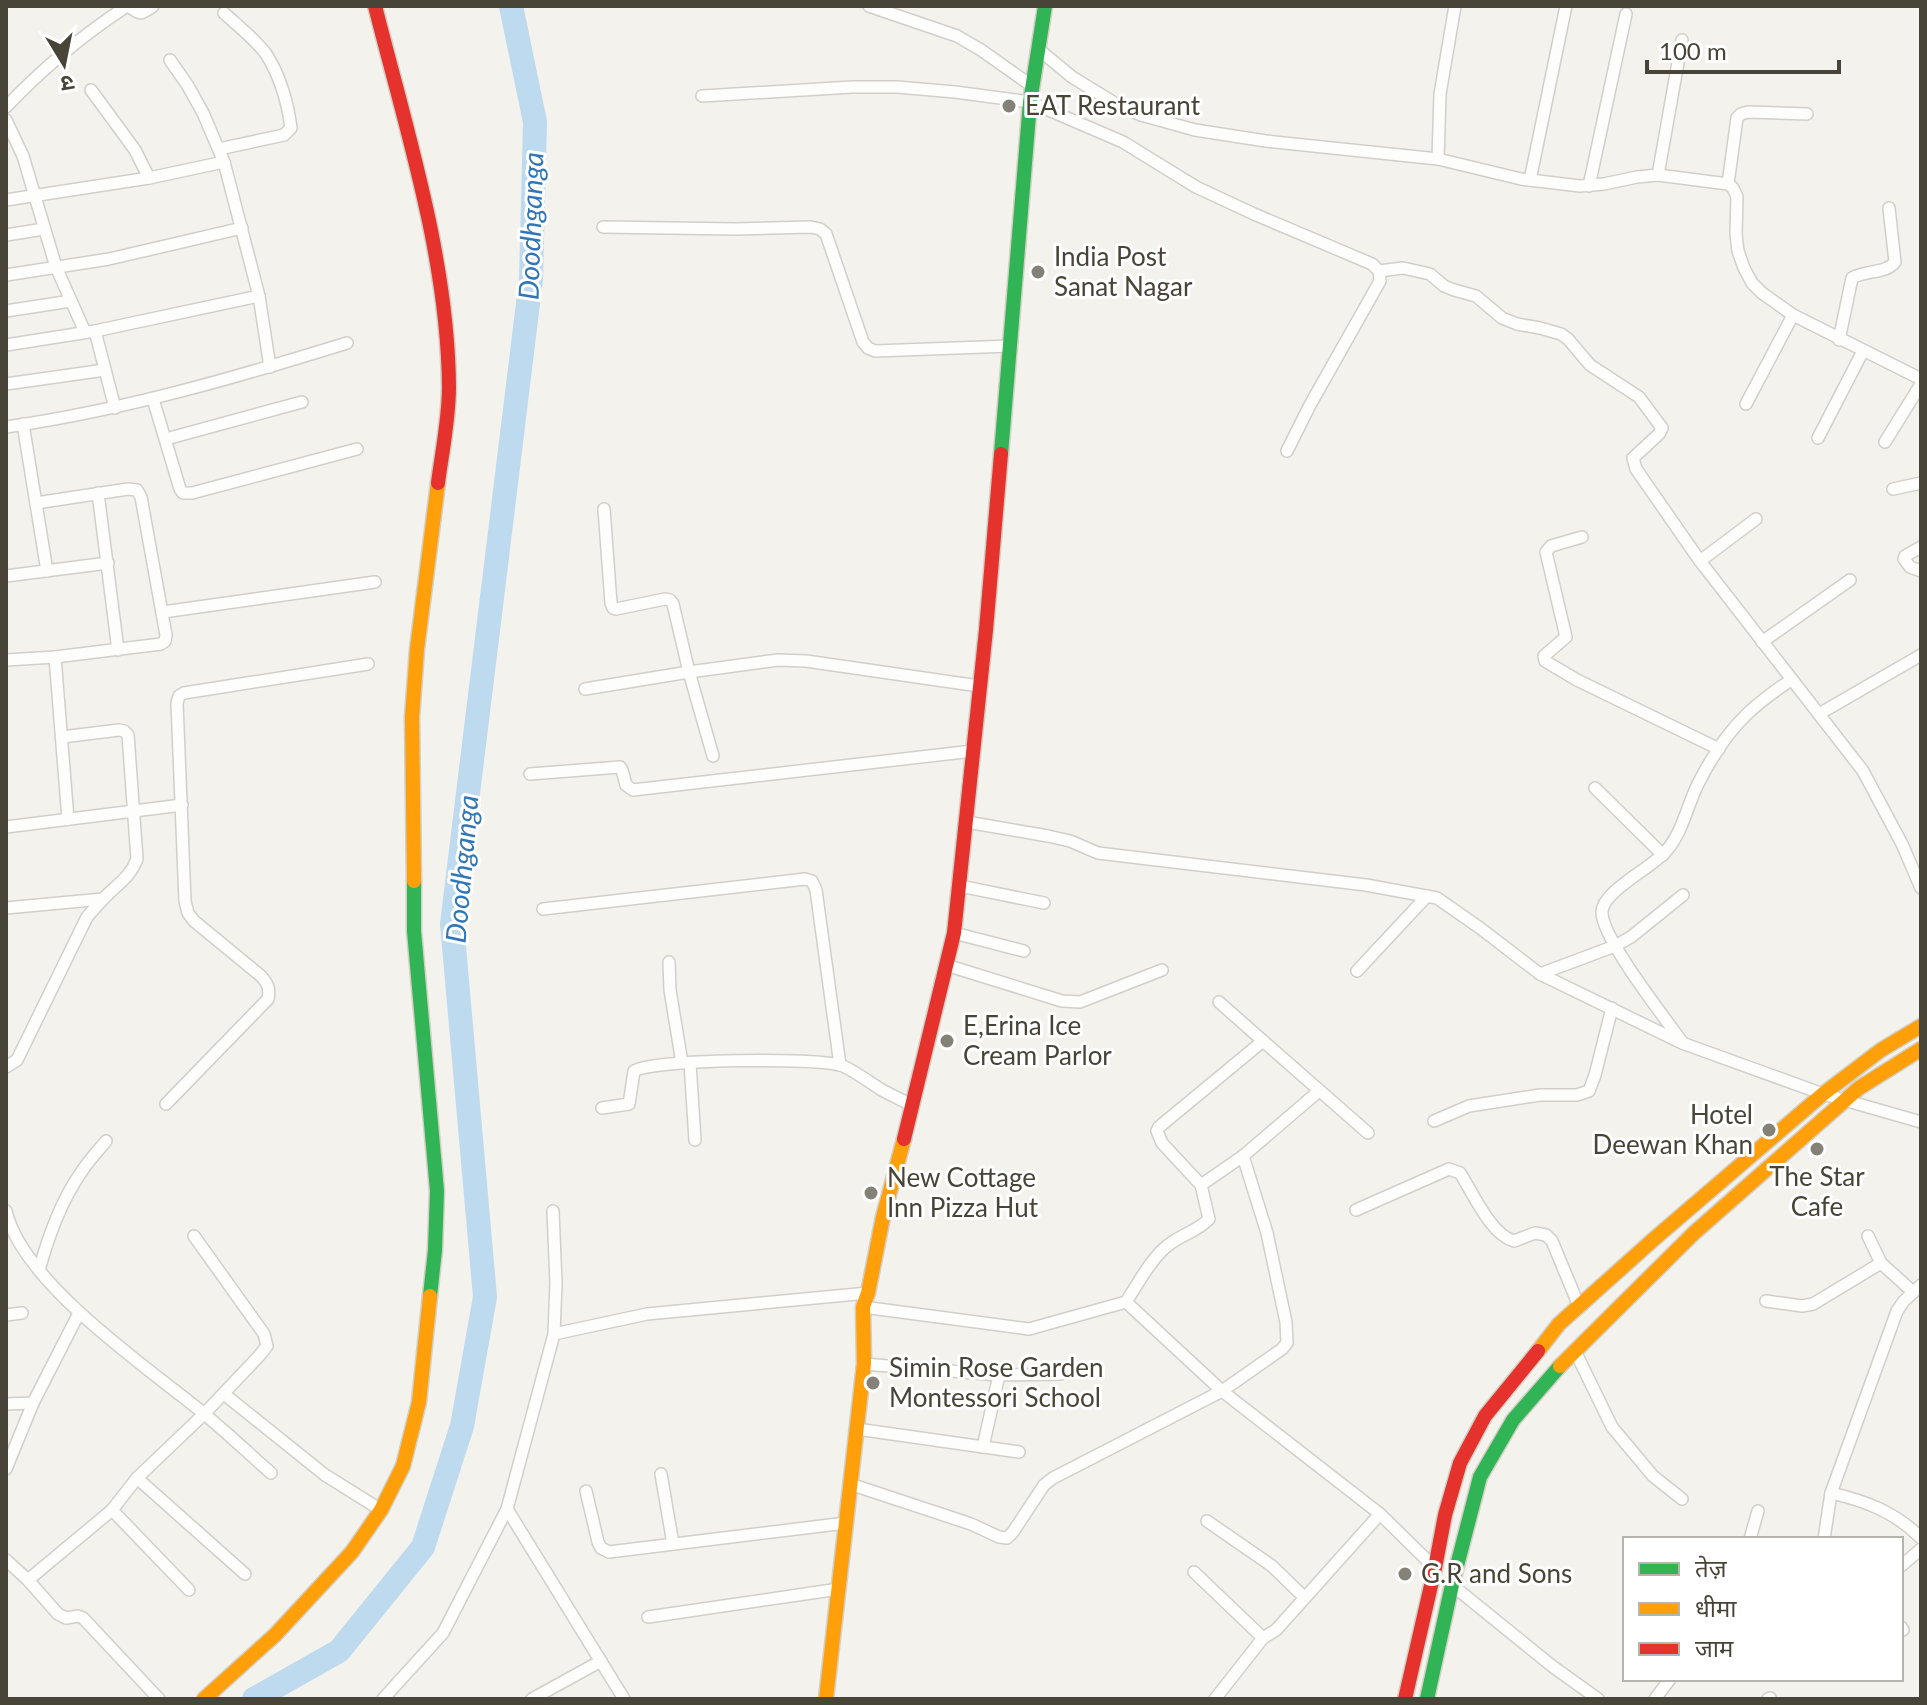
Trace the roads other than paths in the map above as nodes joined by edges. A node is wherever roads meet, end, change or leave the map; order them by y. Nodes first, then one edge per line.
1 (128, 6) edge
2 (153, 6) edge
3 (375, 6) edge
4 (869, 6) edge
5 (1045, 6) edge
6 (1455, 6) edge
7 (1566, 6) edge
8 (224, 13) dead end
9 (1626, 14) dead end
10 (1682, 40) dead end
11 (1037, 48) junction
12 (170, 60) dead end
13 (1032, 86) junction
14 (91, 90) dead end
15 (702, 96) dead end
16 (1030, 102) junction
17 (6, 107) edge
18 (1807, 114) dead end
19 (6, 120) edge
20 (219, 149) junction
21 (1438, 159) junction
22 (224, 162) junction
23 (1658, 175) junction
24 (149, 178) junction
25 (1530, 180) junction
26 (1728, 184) junction
27 (1589, 186) junction
28 (36, 196) junction
29 (6, 200) edge
30 (1889, 208) dead end
31 (603, 227) dead end
32 (242, 228) junction
33 (44, 229) junction
34 (6, 235) edge
35 (56, 267) junction
36 (1379, 271) junction
37 (6, 275) edge
38 (259, 296) junction
39 (71, 301) junction
40 (6, 311) edge
41 (1793, 315) junction
42 (90, 332) junction
43 (1839, 340) junction
44 (347, 343) dead end
45 (6, 345) edge
46 (1010, 346) junction
47 (1863, 351) junction
48 (270, 367) junction
49 (105, 370) junction
50 (1921, 382) edge
51 (6, 384) edge
52 (153, 399) junction
53 (302, 402) dead end
54 (1746, 404) dead end
55 (115, 408) junction
56 (23, 424) junction
57 (6, 427) edge
58 (1818, 438) dead end
59 (166, 439) junction
60 (1885, 442) dead end
61 (357, 449) dead end
62 (1287, 451) dead end
63 (1921, 483) edge
64 (1893, 489) dead end
65 (98, 493) junction
66 (36, 503) junction
67 (604, 509) dead end
68 (1756, 519) dead end
69 (1582, 537) dead end
70 (1921, 547) edge
71 (1700, 561) junction
72 (108, 563) junction
73 (47, 571) junction
74 (1921, 571) edge
75 (6, 576) edge
76 (1850, 580) dead end
77 (375, 582) dead end
78 (163, 612) junction
79 (1762, 642) junction
80 (118, 650) junction
81 (1921, 655) edge
82 (55, 657) junction
83 (6, 660) edge
84 (368, 664) dead end
85 (689, 672) junction
86 (1791, 680) junction
87 (979, 686) junction
88 (585, 689) dead end
89 (1819, 714) junction
90 (62, 737) junction
91 (1719, 749) junction
92 (973, 751) junction
93 (713, 756) dead end
94 (530, 774) dead end
95 (1595, 788) dead end
96 (182, 805) junction
97 (134, 811) junction
98 (68, 819) junction
99 (967, 822) junction
100 (6, 827) edge
101 (1663, 855) junction
102 (960, 886) junction
103 (1921, 888) edge
104 (1683, 895) dead end
105 (1427, 896) junction
106 (103, 899) junction
107 (1044, 903) dead end
108 (6, 908) edge
109 (543, 909) dead end
110 (954, 933) junction
111 (1615, 946) junction
112 (1024, 951) dead end
113 (669, 962) dead end
114 (946, 965) junction
115 (1162, 970) dead end
116 (1357, 971) dead end
117 (1540, 974) junction
118 (1219, 1002) dead end
119 (1612, 1008) junction
120 (1921, 1026) edge
121 (1263, 1041) junction
122 (1682, 1043) junction
123 (1921, 1049) edge
124 (686, 1063) junction
125 (840, 1065) junction
126 (6, 1067) edge
127 (1319, 1091) junction
128 (1823, 1094) junction
129 (1847, 1099) junction
130 (166, 1104) dead end
131 (913, 1106) junction
132 (602, 1108) dead end
133 (1434, 1121) dead end
134 (1921, 1122) edge
135 (1368, 1133) dead end
136 (695, 1140) dead end
137 (106, 1141) dead end
138 (1243, 1156) junction
139 (1201, 1185) junction
140 (1356, 1210) dead end
141 (553, 1211) dead end
142 (6, 1213) edge
143 (194, 1236) dead end
144 (1868, 1236) dead end
145 (1881, 1263) junction
146 (39, 1270) junction
147 (1917, 1288) edge
148 (865, 1300) junction
149 (1766, 1301) dead end
150 (1126, 1302) junction
151 (1579, 1306) junction
152 (22, 1313) dead end
153 (79, 1313) junction
154 (6, 1315) edge
155 (554, 1334) junction
156 (1575, 1351) junction
157 (864, 1364) junction
158 (1061, 1374) dead end
159 (999, 1375) junction
160 (1222, 1391) junction
161 (224, 1394) junction
162 (33, 1403) junction
163 (6, 1404) edge
164 (204, 1414) junction
165 (857, 1429) junction
166 (983, 1447) junction
167 (1019, 1452) dead end
168 (6, 1469) edge
169 (271, 1473) dead end
170 (661, 1474) dead end
171 (137, 1478) junction
172 (850, 1484) junction
173 (586, 1491) dead end
174 (1831, 1493) junction
175 (1682, 1499) dead end
176 (507, 1509) junction
177 (112, 1510) junction
178 (381, 1510) junction
179 (1758, 1511) dead end
180 (1380, 1514) junction
181 (1207, 1521) dead end
182 (846, 1523) junction
183 (1751, 1537) edge
184 (1824, 1537) edge
185 (1921, 1538) edge
186 (673, 1544) junction
187 (1921, 1549) edge
188 (6, 1560) edge
189 (1903, 1564) edge
190 (1435, 1568) junction
191 (1194, 1572) dead end
192 (245, 1574) dead end
193 (28, 1580) junction
194 (1452, 1585) junction
195 (839, 1589) junction
196 (189, 1590) dead end
197 (1305, 1598) junction
198 (648, 1617) dead end
199 (1263, 1638) junction
200 (601, 1661) junction
201 (1668, 1681) edge
202 (159, 1699) edge
203 (204, 1699) edge
204 (383, 1699) edge
205 (532, 1699) edge
206 (624, 1699) edge
207 (826, 1699) edge
208 (1215, 1699) edge
209 (1405, 1699) edge
210 (1427, 1699) edge
211 (1598, 1699) edge
212 (1655, 1699) edge

1 - 2 street
1 - 17 street
3 - 178 main road
4 - 13 street
5 - 11 main road
6 - 21 street
7 - 25 street
8 - 20 street
9 - 27 street
10 - 23 street
11 - 13 main road
11 - 21 street
12 - 20 street
13 - 16 main road
14 - 24 street
15 - 16 street
16 - 36 street
16 - 46 main road
18 - 26 street
19 - 28 street
20 - 22 street
21 - 25 street
22 - 24 street
22 - 32 street
23 - 26 street
23 - 27 street
24 - 28 street
25 - 27 street
26 - 41 street
28 - 29 street
28 - 33 street
30 - 43 street
31 - 46 street
32 - 35 street
32 - 38 street
33 - 34 street
33 - 35 street
35 - 37 street
35 - 39 street
36 - 62 street
36 - 71 street
38 - 42 street
38 - 48 street
39 - 40 street
39 - 42 street
41 - 43 street
41 - 54 street
42 - 45 street
42 - 49 street
43 - 47 street
44 - 48 street
46 - 87 main road
47 - 50 street
47 - 58 street
48 - 52 street
49 - 51 street
49 - 55 street
50 - 60 street
52 - 55 street
52 - 59 street
53 - 59 street
55 - 56 street
56 - 57 street
56 - 66 street
59 - 61 street
63 - 64 street
65 - 66 street
65 - 72 street
65 - 78 street
66 - 73 street
67 - 85 street
68 - 71 street
69 - 91 street
70 - 74 street
71 - 79 street
72 - 73 street
72 - 80 street
73 - 75 street
76 - 79 street
77 - 78 street
78 - 80 street
79 - 86 street
80 - 82 street
81 - 89 street
82 - 83 street
82 - 90 street
84 - 96 street
85 - 87 street
85 - 88 street
85 - 93 street
86 - 89 street
86 - 91 street
87 - 92 main road
89 - 103 street
90 - 97 street
90 - 98 street
91 - 101 street
92 - 94 street
92 - 99 main road
95 - 101 street
96 - 97 street
96 - 130 street
97 - 98 street
97 - 106 street
98 - 100 street
99 - 102 main road
99 - 105 street
101 - 111 street
102 - 107 street
102 - 110 main road
104 - 111 street
105 - 116 street
105 - 117 street
106 - 108 street
106 - 126 street
109 - 125 street
110 - 112 street
110 - 114 main road
111 - 117 street
111 - 122 street
113 - 124 street
114 - 115 street
114 - 131 main road
117 - 119 street
118 - 121 street
119 - 122 street
119 - 133 street
120 - 128 main road
121 - 127 street
121 - 139 street
122 - 128 street
123 - 129 main road
124 - 125 street
124 - 132 street
124 - 136 street
125 - 131 street
127 - 135 street
127 - 138 street
128 - 129 street
128 - 151 main road
129 - 134 street
129 - 156 main road
131 - 148 main road
137 - 146 street
138 - 139 street
138 - 160 street
139 - 150 street
140 - 151 street
141 - 155 street
142 - 146 street
143 - 161 street
144 - 145 street
145 - 147 street
145 - 149 street
146 - 153 street
147 - 174 street
148 - 150 street
148 - 155 street
148 - 157 main road
150 - 160 street
151 - 190 main road
152 - 154 street
153 - 162 street
153 - 164 street
155 - 176 street
156 - 175 street
156 - 194 main road
157 - 159 street
157 - 165 main road
158 - 159 street
159 - 166 street
160 - 172 street
160 - 180 street
161 - 164 street
161 - 178 street
162 - 163 street
162 - 168 street
164 - 169 street
164 - 171 street
165 - 166 street
165 - 172 main road
166 - 167 street
170 - 186 street
171 - 177 street
171 - 192 street
172 - 182 main road
173 - 186 street
174 - 184 street
174 - 185 street
176 - 200 street
176 - 204 street
177 - 193 street
177 - 196 street
178 - 203 main road
179 - 183 street
180 - 190 street
180 - 197 street
181 - 197 street
182 - 186 street
182 - 195 main road
187 - 189 street
188 - 193 street
190 - 209 main road
191 - 199 street
193 - 202 street
194 - 210 main road
194 - 211 street
195 - 198 street
195 - 207 main road
197 - 199 street
199 - 208 street
200 - 205 street
200 - 206 street
201 - 212 street

